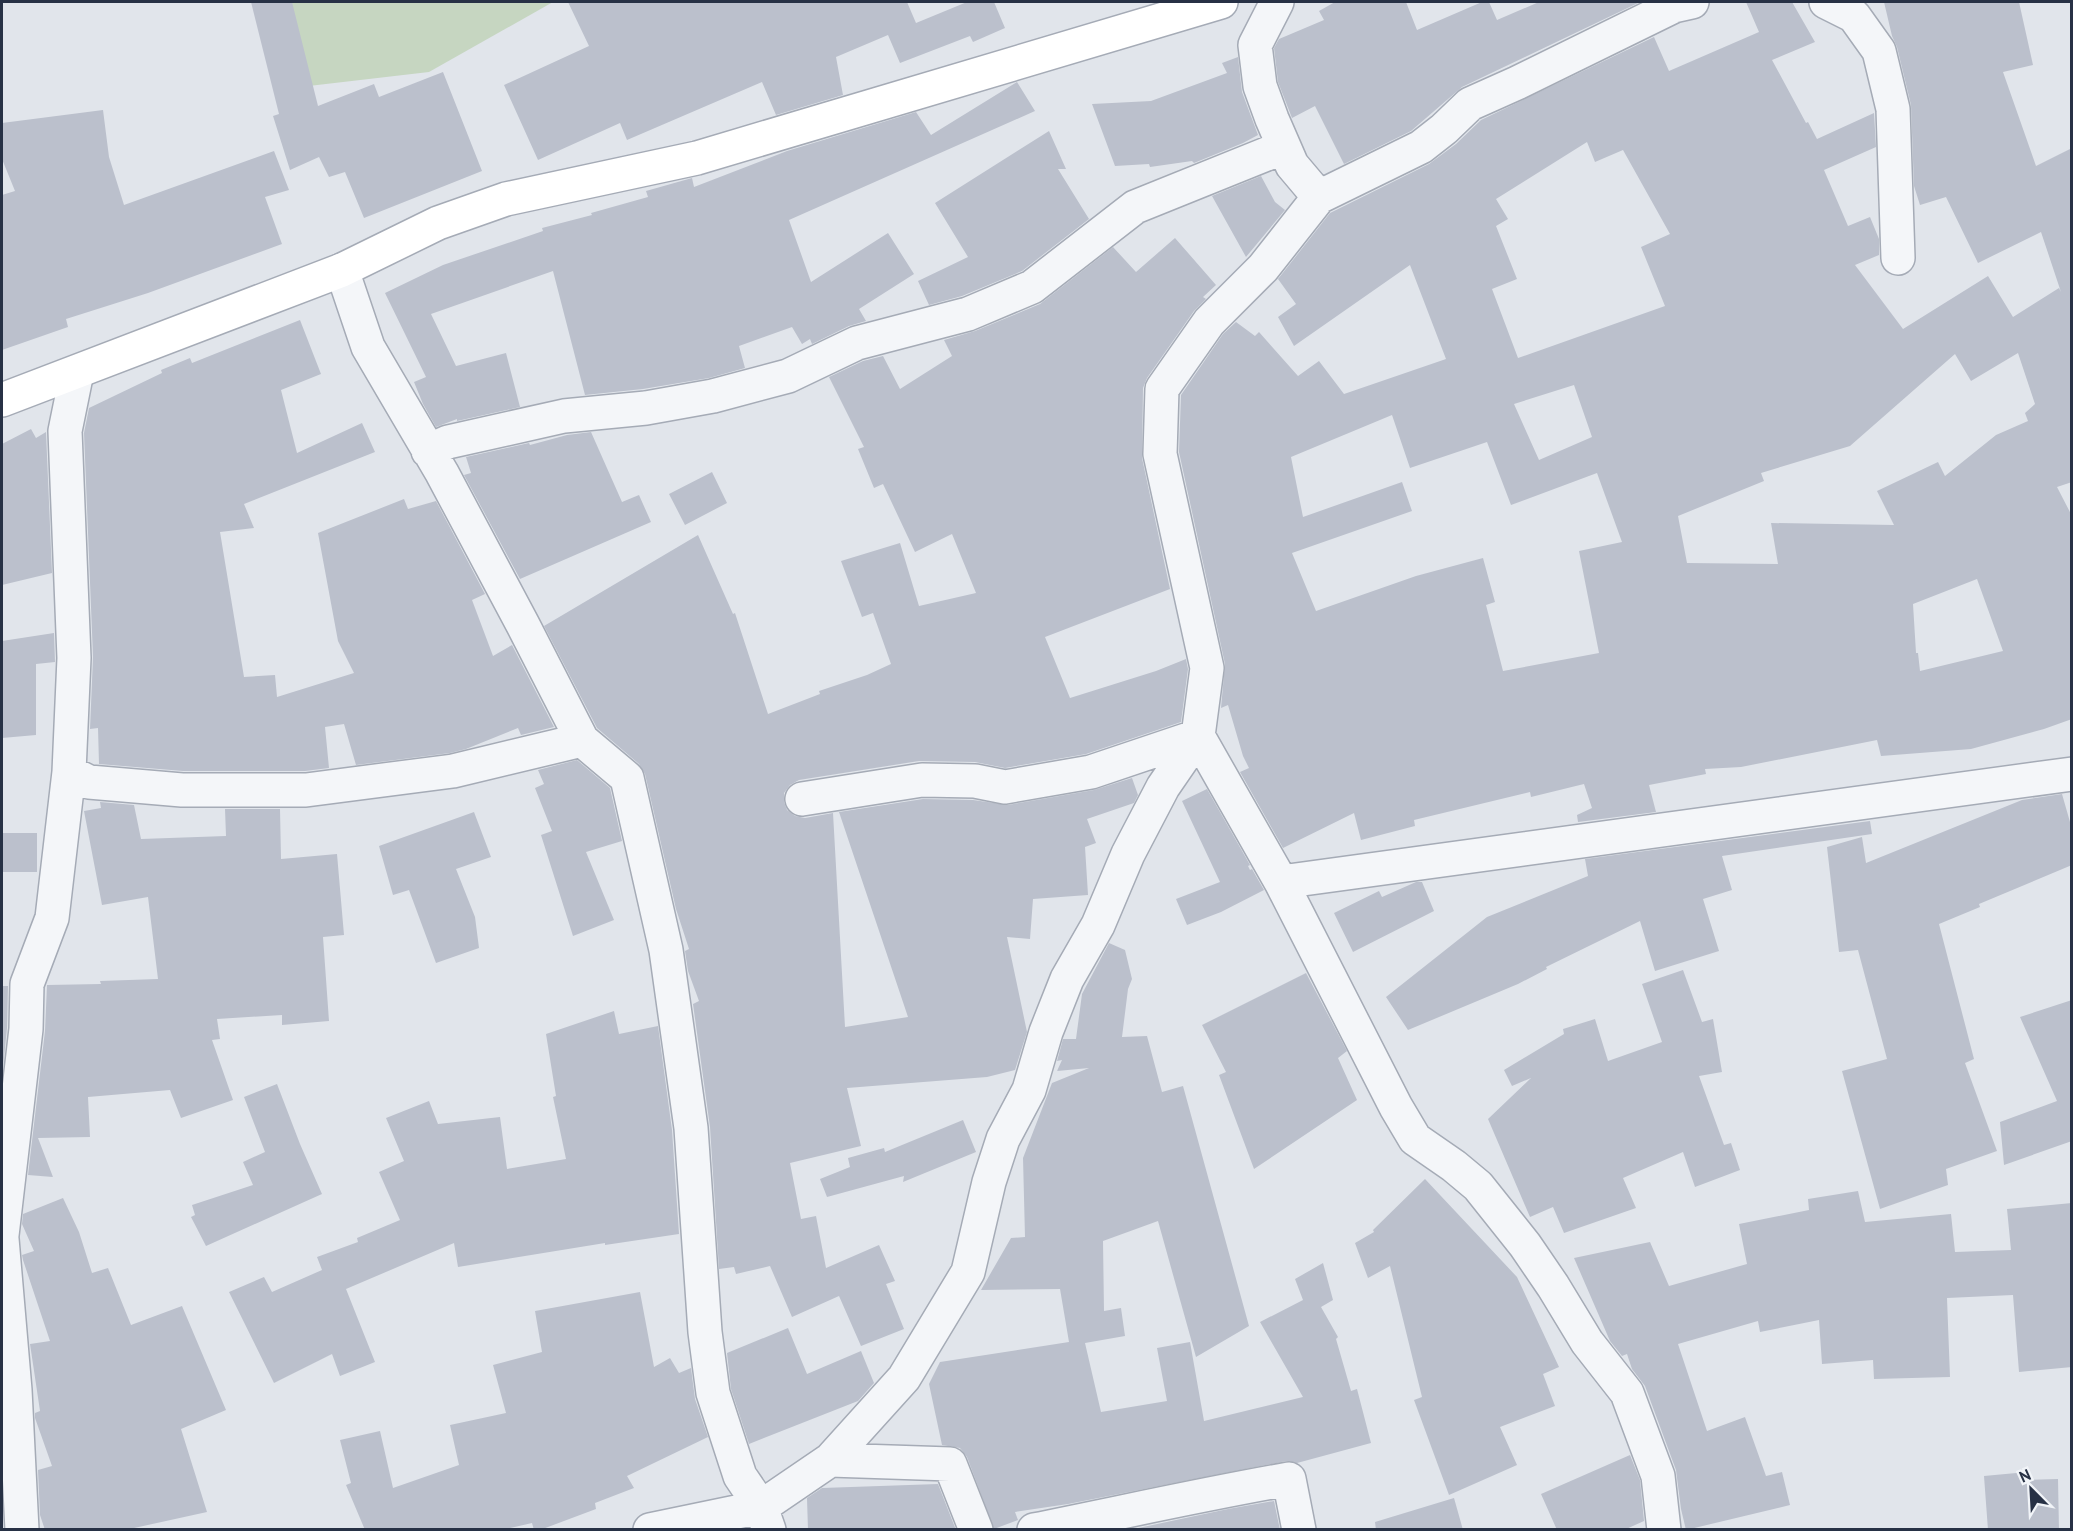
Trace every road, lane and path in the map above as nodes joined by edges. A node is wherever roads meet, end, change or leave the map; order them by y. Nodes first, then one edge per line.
1 (1221, 2) edge
2 (1277, 2) edge
3 (1692, 2) edge
4 (1826, 2) edge
5 (1284, 147) junction
6 (1319, 197) junction
7 (1898, 258) dead end
8 (342, 270) junction
9 (76, 372) junction
10 (2, 400) edge
11 (428, 451) junction
12 (1198, 736) junction
13 (582, 740) junction
14 (69, 772) junction
15 (2072, 774) edge
16 (802, 798) dead end
17 (1281, 882) junction
18 (14, 985) edge
19 (2, 1237) edge
20 (830, 1460) junction
21 (765, 1518) edge
22 (22, 1530) edge
23 (650, 1530) edge
24 (976, 1530) edge
25 (1034, 1530) edge
26 (1299, 1530) edge
27 (1664, 1530) edge

1 - 8 main road
2 - 5 street
3 - 6 street
4 - 7 street
5 - 6 street
5 - 11 street
6 - 12 street
8 - 9 main road
8 - 11 street
9 - 10 main road
9 - 14 street
11 - 13 street
12 - 16 street
12 - 17 street
12 - 20 street
13 - 14 street
13 - 21 street
14 - 18 street
15 - 17 street
17 - 27 street
18 - 19 street
19 - 22 street
20 - 21 street
20 - 24 street
21 - 23 street
25 - 26 street

